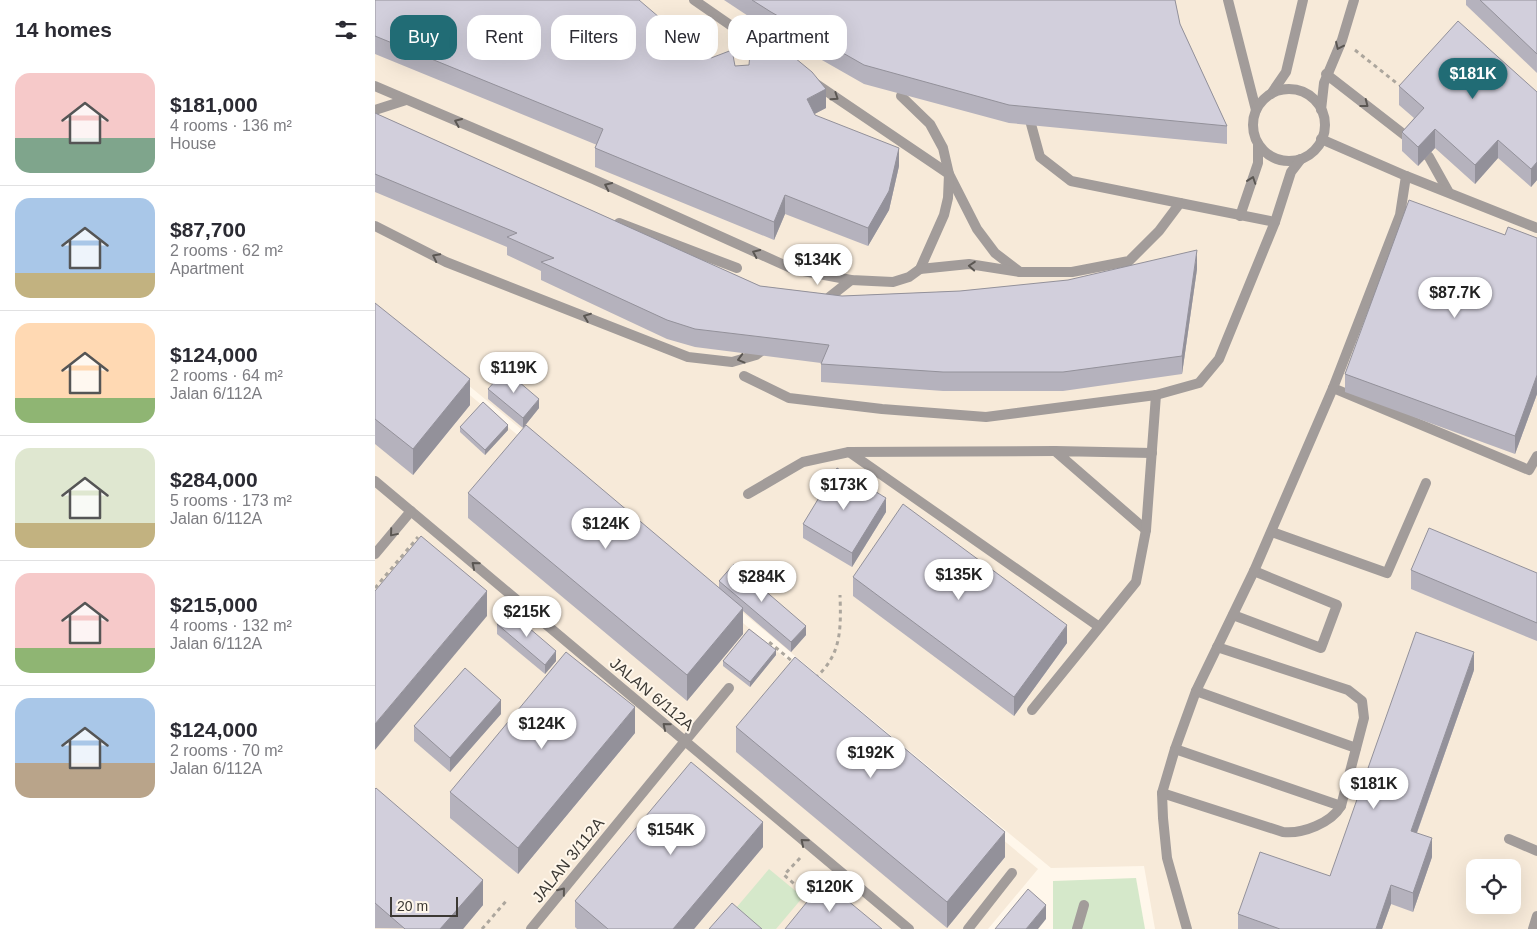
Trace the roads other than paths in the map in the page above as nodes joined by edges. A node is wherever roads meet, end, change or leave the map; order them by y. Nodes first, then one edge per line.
1 (694, 0) edge
2 (1228, 0) edge
3 (1303, 0) edge
4 (1354, 0) edge
5 (728, 23) edge
6 (1326, 74) junction
7 (809, 79) edge
8 (375, 86) edge
9 (1271, 94) junction
10 (901, 96) edge
11 (406, 100) junction
12 (1026, 102) edge
13 (375, 110) edge
14 (1256, 110) junction
15 (1321, 110) junction
16 (1321, 139) junction
17 (1258, 144) junction
18 (1301, 159) junction
19 (949, 174) junction
20 (1406, 176) junction
21 (1448, 191) junction
22 (1180, 203) junction
23 (1240, 216) junction
24 (607, 219) edge
25 (1275, 222) junction
26 (375, 226) edge
27 (1537, 228) edge
28 (737, 268) dead end
29 (919, 269) junction
30 (1020, 272) junction
31 (851, 280) junction
32 (814, 309) edge
33 (778, 338) edge
34 (744, 376) dead end
35 (1333, 388) junction
36 (1157, 395) junction
37 (1055, 451) junction
38 (849, 452) junction
39 (1152, 453) junction
40 (1537, 456) edge
41 (375, 481) edge
42 (1426, 483) dead end
43 (748, 494) dead end
44 (411, 511) junction
45 (1146, 530) junction
46 (1272, 532) junction
47 (375, 554) edge
48 (1254, 571) junction
49 (1233, 615) junction
50 (1098, 626) junction
51 (1217, 646) junction
52 (729, 688) dead end
53 (1196, 690) junction
54 (1032, 710) dead end
55 (685, 741) junction
56 (1356, 748) junction
57 (1175, 750) junction
58 (1162, 793) junction
59 (1341, 806) junction
60 (1509, 839) dead end
61 (1537, 851) edge
62 (1012, 874) dead end
63 (1084, 905) dead end
64 (1537, 916) edge
65 (536, 927) edge
66 (909, 929) edge
67 (968, 929) edge
68 (1077, 929) edge
69 (1187, 929) edge
70 (1533, 929) edge

1 - 5 street
2 - 14 street
3 - 9 street
4 -> 6 street
6 - 15 street
6 -> 21 street
7 -> 19 street
8 - 11 street
9 - 14 street
9 - 15 street
10 - 19 street
11 - 13 street
31 -> 11 street
12 - 22 street
14 - 17 street
15 - 16 street
16 - 18 street
16 - 20 street
17 - 18 street
23 -> 17 street
18 - 25 street
19 - 29 street
19 - 30 street
20 - 21 street
20 - 35 street
21 - 27 street
22 - 23 street
22 - 30 street
23 - 25 street
24 - 28 street
25 - 36 street
33 -> 26 street
30 -> 29 street
29 - 31 street
31 - 32 street
34 - 36 street
35 - 40 street
35 - 46 street
36 - 39 street
37 - 38 street
37 - 39 street
37 - 45 street
38 - 43 street
38 - 50 street
39 - 45 street
41 - 44 street, JALAN 6/112A
42 - 46 street
44 -> 47 street
55 -> 44 street, JALAN 6/112A
45 - 50 street
46 - 48 street
48 - 49 street
48 - 49 street
49 - 51 street
50 - 54 street
51 - 53 street
51 - 56 street
52 - 55 street, JALAN 3/112A
53 - 56 street
53 - 57 street
65 -> 55 street, JALAN 3/112A
66 -> 55 street, JALAN 6/112A
56 - 59 street
57 - 58 street
57 - 59 street
58 - 59 street
58 - 69 street
60 - 61 street
62 - 67 street
63 - 68 street
64 - 70 street

